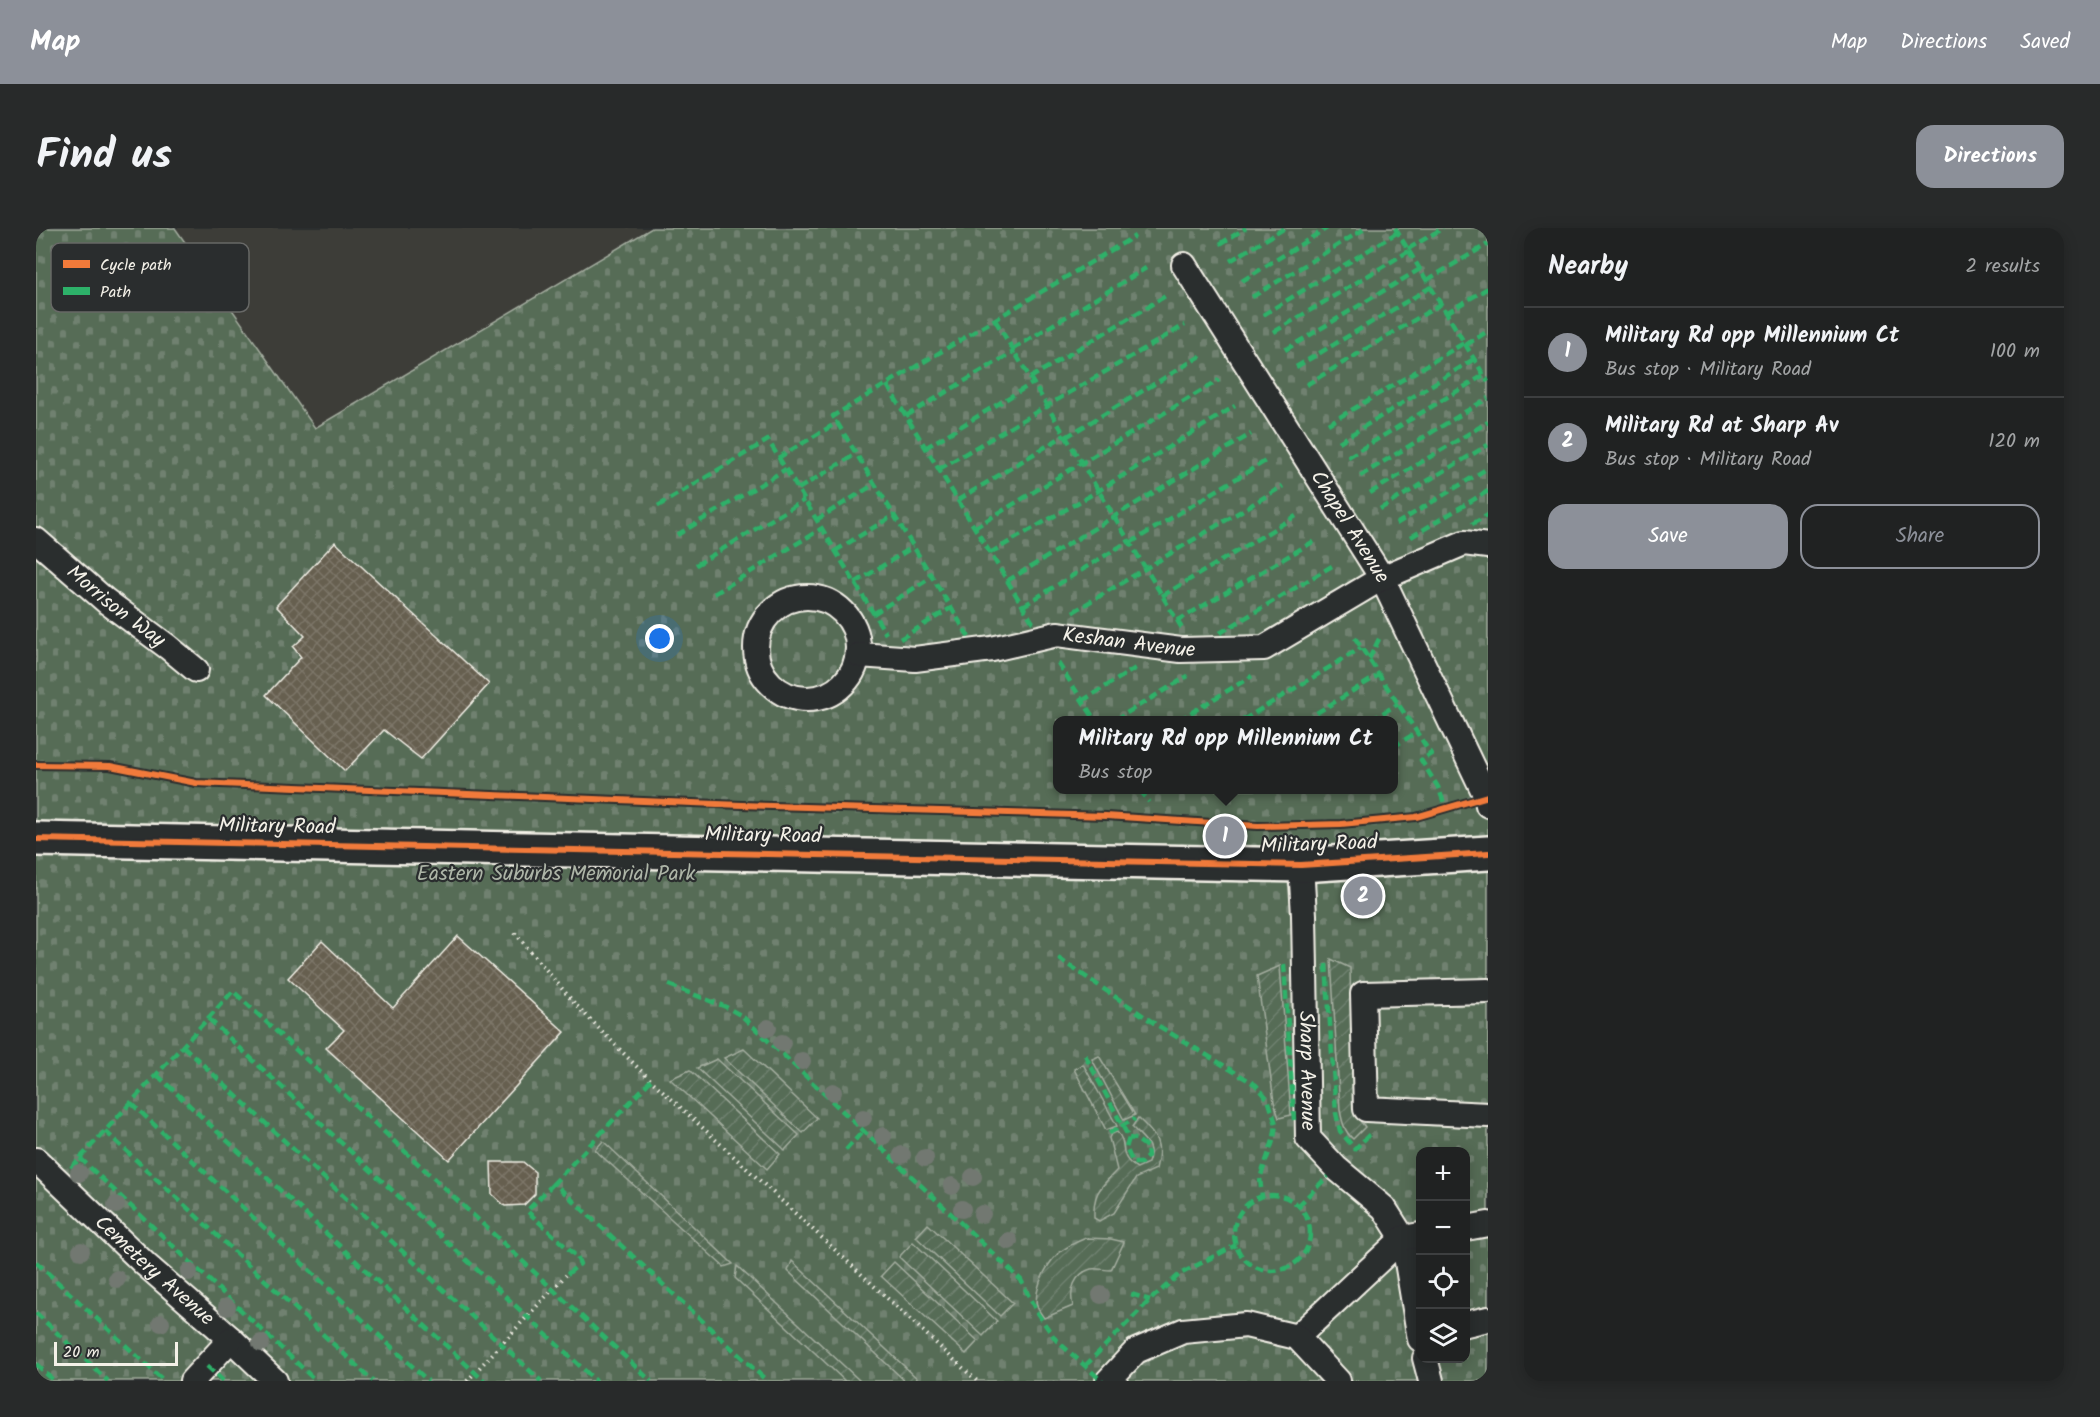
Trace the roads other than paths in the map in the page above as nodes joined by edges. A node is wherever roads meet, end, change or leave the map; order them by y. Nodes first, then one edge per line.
1 (1184, 265) dead end
2 (36, 540) edge
3 (1488, 546) edge
4 (1382, 578) junction
5 (859, 655) junction
6 (196, 670) dead end
7 (1488, 805) edge
8 (36, 839) edge
9 (1488, 853) edge
10 (1301, 865) junction
11 (1488, 992) edge
12 (1488, 1114) edge
13 (36, 1160) edge
14 (1488, 1224) edge
15 (1470, 1227) edge
16 (1412, 1236) edge
17 (1418, 1309) edge
18 (1488, 1319) edge
19 (1470, 1323) edge
20 (1298, 1337) junction
21 (231, 1339) junction
22 (1426, 1363) edge
23 (192, 1381) edge
24 (275, 1381) edge
25 (1108, 1381) edge
26 (1338, 1381) edge
27 (1431, 1381) edge

1 - 4 lane, Chapel Avenue
2 - 6 lane, Morrison Way
3 - 4 lane, Keshan Avenue
4 - 5 lane, Keshan Avenue
4 - 7 lane, Chapel Avenue
5 - 5 lane
8 - 10 street, Military Road
9 - 10 street, Military Road
10 - 16 lane, Sharp Avenue
11 - 12 lane
13 - 21 lane, Cemetery Avenue
14 - 15 lane
16 - 17 lane
16 - 20 lane
18 - 19 lane
20 - 25 lane
20 - 26 lane
21 - 23 lane
21 - 24 lane, Cemetery Avenue
22 - 27 lane

